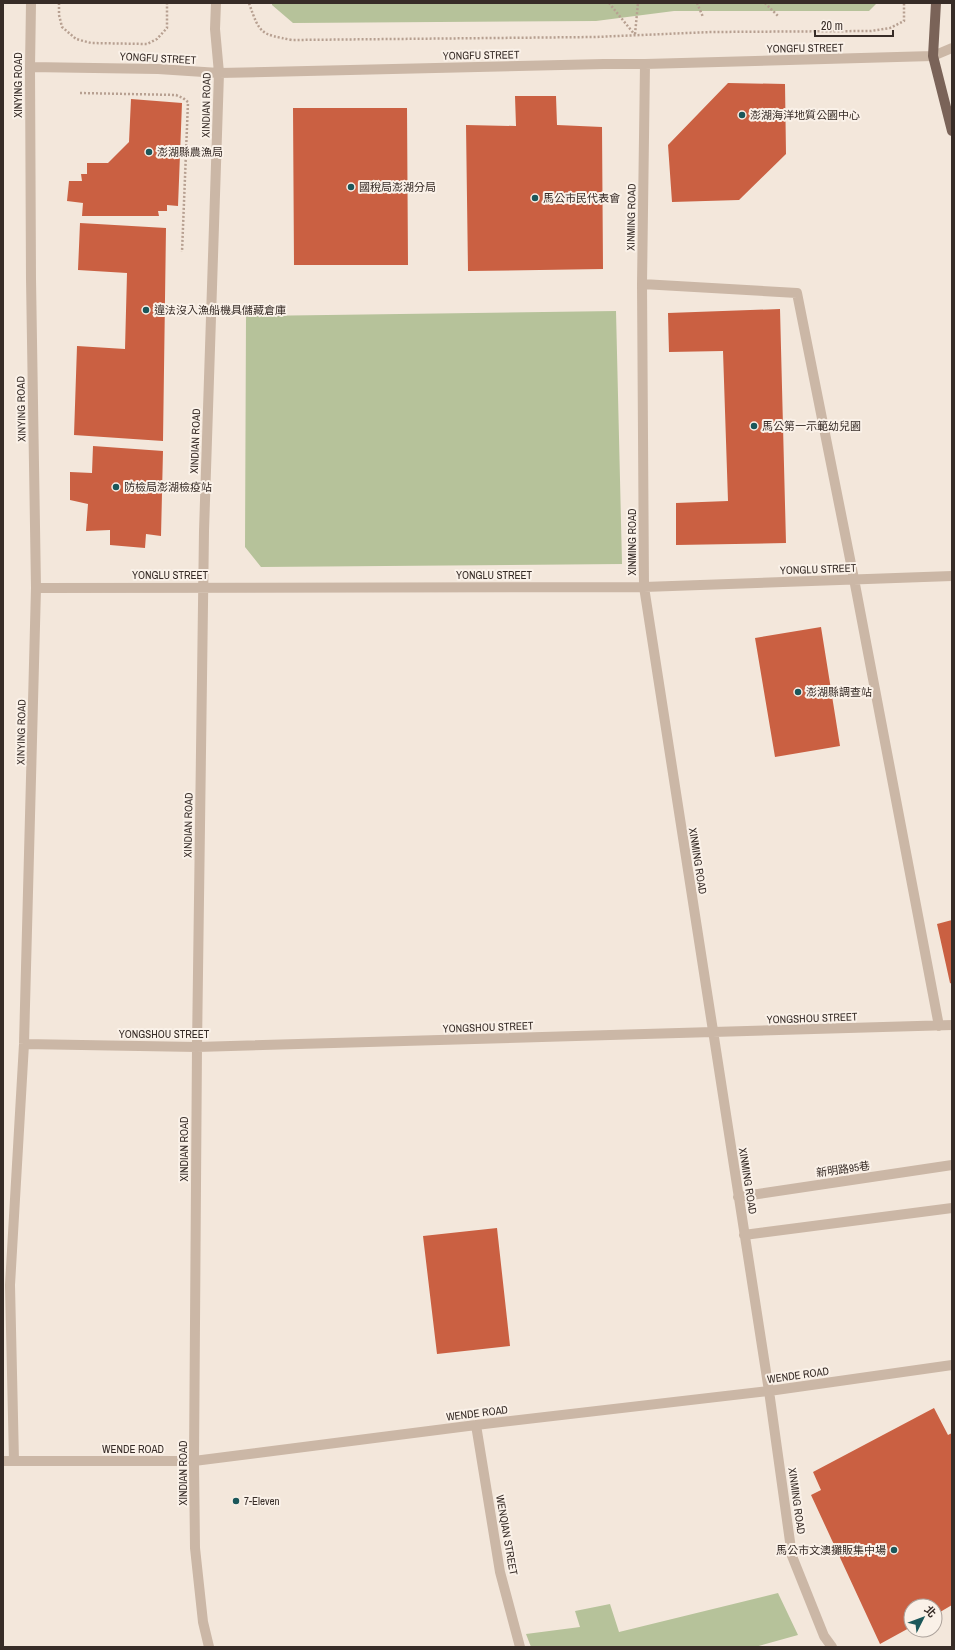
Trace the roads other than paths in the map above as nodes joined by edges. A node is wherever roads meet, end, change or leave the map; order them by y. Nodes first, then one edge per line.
1 (31, 3) edge
2 (216, 3) edge
3 (936, 3) edge
4 (952, 48) edge
5 (933, 56) junction
6 (645, 64) junction
7 (30, 67) junction
8 (219, 73) junction
9 (952, 131) edge
10 (642, 284) junction
11 (952, 576) edge
12 (854, 579) junction
13 (204, 587) junction
14 (644, 587) junction
15 (36, 588) junction
16 (939, 1026) junction
17 (952, 1026) edge
18 (713, 1032) junction
19 (24, 1044) junction
20 (197, 1047) junction
21 (952, 1165) edge
22 (738, 1197) junction
23 (952, 1208) edge
24 (744, 1235) junction
25 (6, 1284) edge
26 (952, 1365) edge
27 (769, 1391) junction
28 (476, 1425) junction
29 (3, 1461) edge
30 (14, 1461) junction
31 (194, 1461) junction
32 (209, 1647) edge
33 (520, 1647) edge
34 (832, 1647) edge

1 - 7 street, XINYING ROAD
2 - 8 street, XINDIAN ROAD
3 - 5 main road
4 - 5 street
5 - 6 street, YONGFU STREET
5 - 9 main road
6 - 8 street, YONGFU STREET
6 - 10 street, XINMING ROAD
7 - 8 street, YONGFU STREET
7 - 15 street, XINYING ROAD
8 - 13 street, XINDIAN ROAD
10 - 12 street
10 - 14 street, XINMING ROAD
11 - 12 street, YONGLU STREET
12 - 14 street, YONGLU STREET
12 - 16 street
13 - 14 street, YONGLU STREET
13 - 15 street, YONGLU STREET
13 - 20 street, XINDIAN ROAD
14 - 18 street, XINMING ROAD
15 - 19 street, XINYING ROAD
16 - 17 street, YONGSHOU STREET
16 - 18 street, YONGSHOU STREET
18 - 20 street, YONGSHOU STREET
18 - 22 street, XINMING ROAD
19 - 20 street, YONGSHOU STREET
19 - 25 street, XINYING ROAD
20 - 31 street, XINDIAN ROAD
21 - 22 street, 新明路95巷
22 - 24 street, XINMING ROAD
23 - 24 street
24 - 27 street, XINMING ROAD
25 - 30 street, XINYING ROAD
26 - 27 street, WENDE ROAD
27 - 28 street, WENDE ROAD
27 - 34 street, XINMING ROAD
28 - 31 street, WENDE ROAD
28 - 33 street, WENQIAN STREET
29 - 30 street, WENDE ROAD
30 - 31 street, WENDE ROAD
31 - 32 street, XINDIAN ROAD

